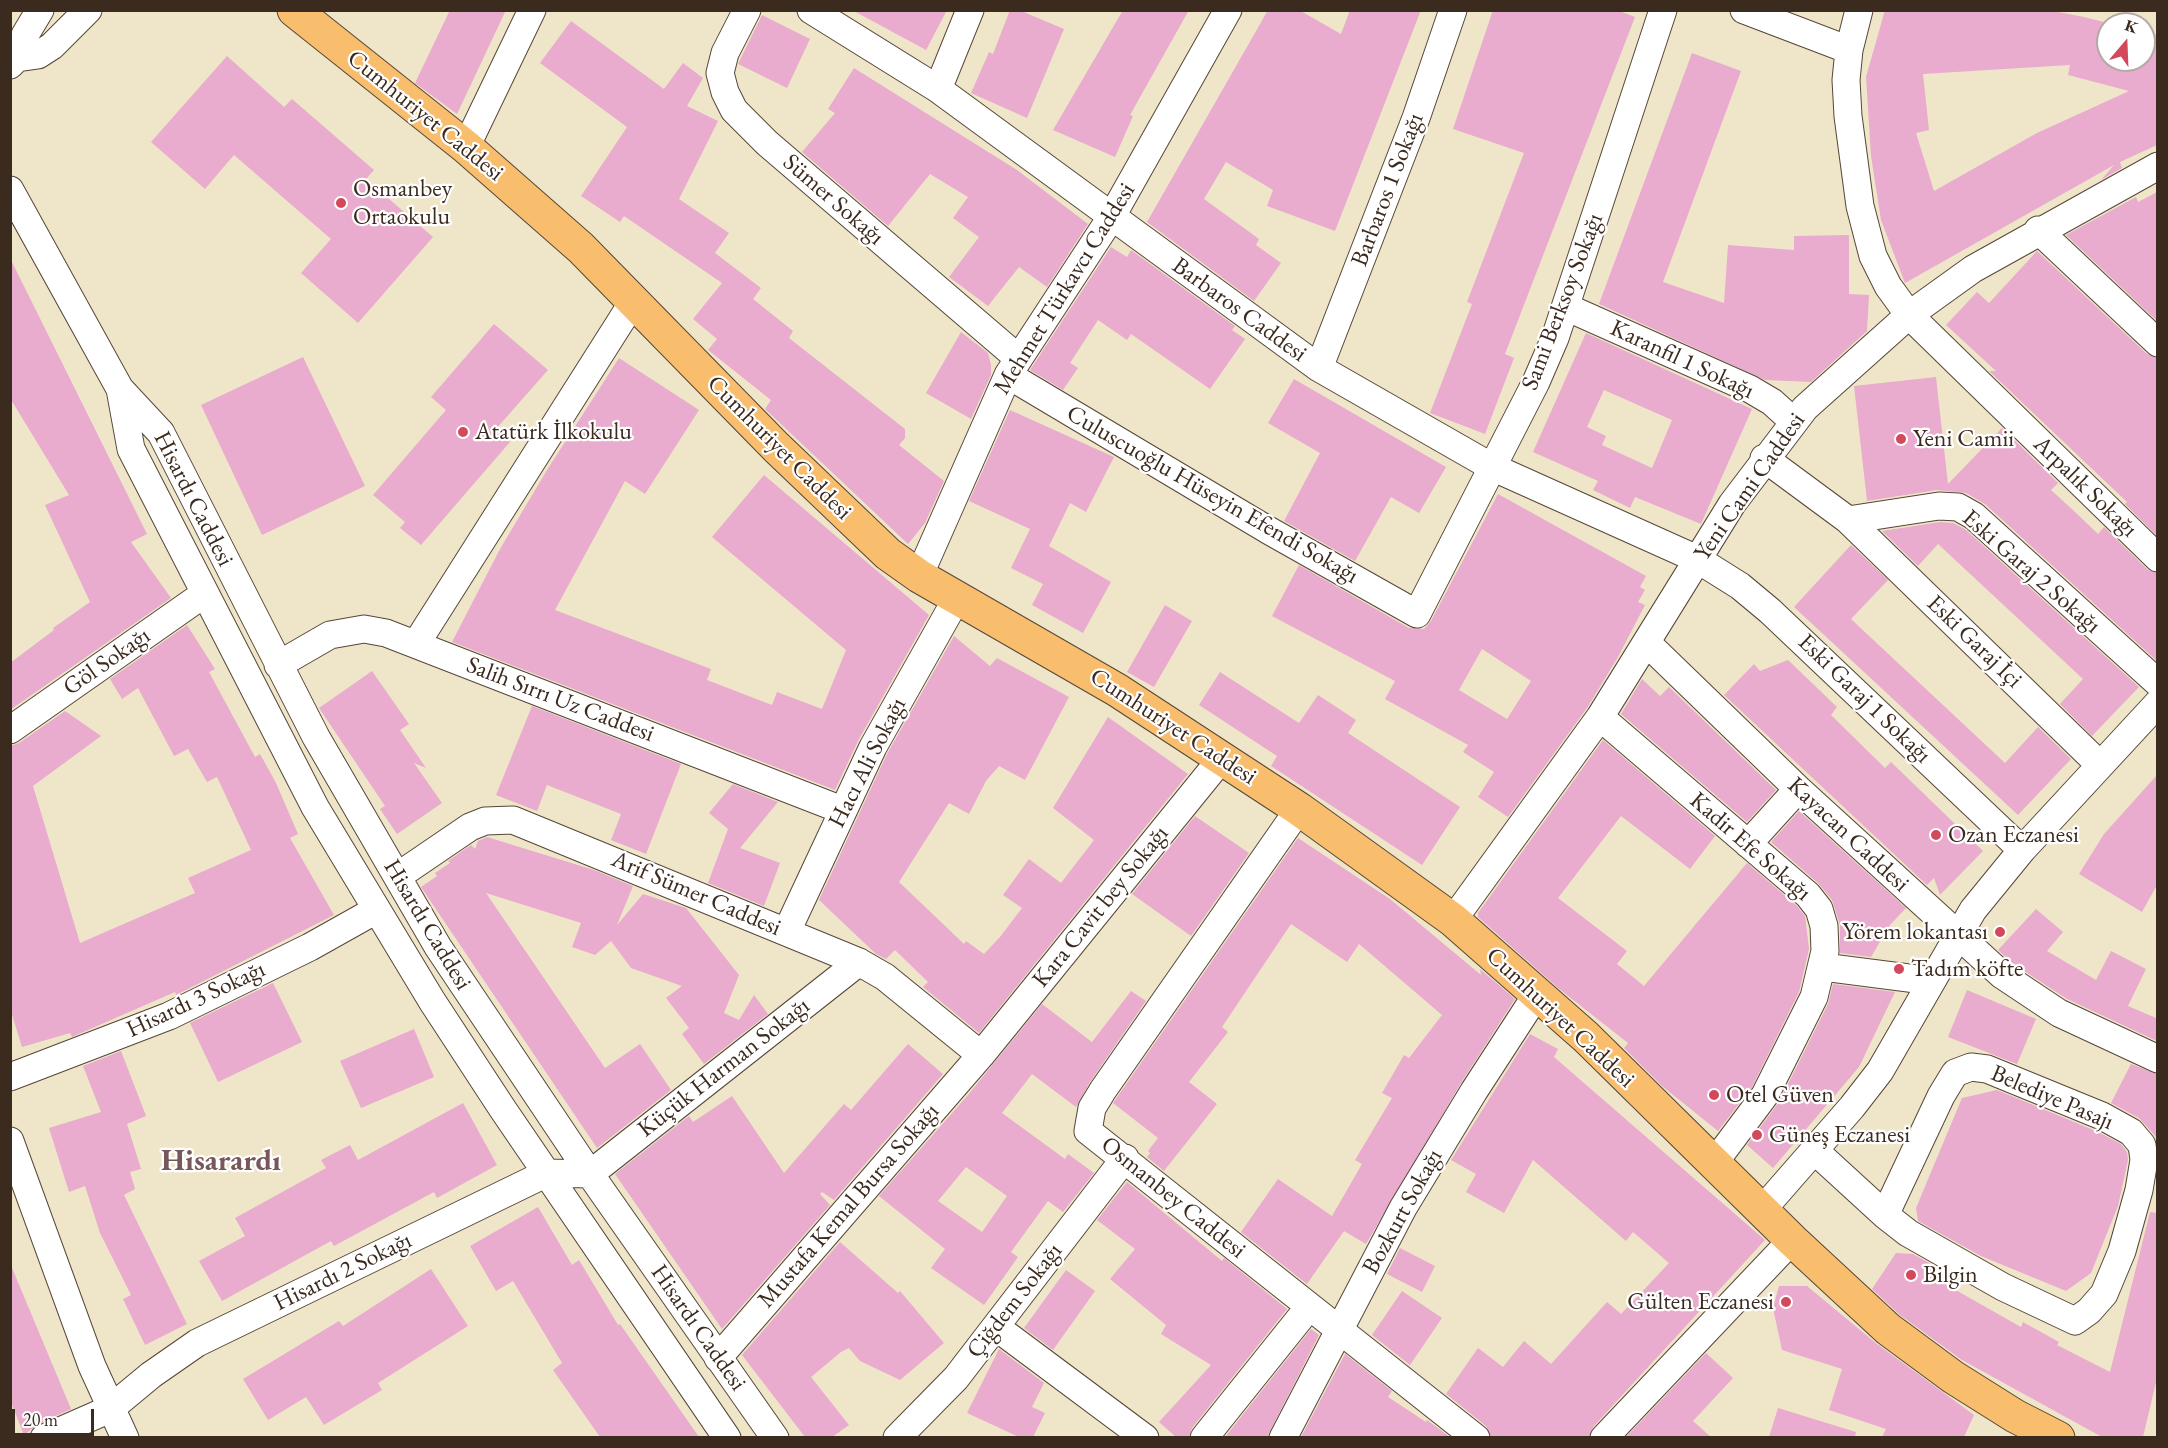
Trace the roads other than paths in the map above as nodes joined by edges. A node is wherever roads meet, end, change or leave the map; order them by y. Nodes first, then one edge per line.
1 (40, 10) edge
2 (88, 10) edge
3 (294, 10) edge
4 (532, 10) edge
5 (747, 10) edge
6 (811, 10) edge
7 (970, 10) edge
8 (1228, 10) edge
9 (1453, 10) edge
10 (1663, 10) edge
11 (1744, 10) edge
12 (1859, 10) edge
13 (1849, 50) junction
14 (14, 62) edge
15 (938, 89) junction
16 (466, 147) junction
17 (2157, 166) edge
18 (10, 190) edge
19 (1112, 216) junction
20 (2038, 230) junction
21 (633, 302) junction
22 (1566, 307) junction
23 (1909, 315) junction
24 (2157, 343) edge
25 (1013, 367) junction
26 (1319, 368) junction
27 (120, 389) junction
28 (1793, 421) junction
29 (1764, 458) junction
30 (1492, 467) junction
31 (1848, 520) junction
32 (2157, 558) edge
33 (1697, 559) junction
34 (919, 576) junction
35 (204, 594) junction
36 (957, 598) junction
37 (1417, 614) joint
38 (1647, 643) junction
39 (416, 644) junction
40 (278, 665) junction
41 (2157, 683) edge
42 (2157, 704) edge
43 (1600, 717) junction
44 (10, 730) edge
45 (1222, 758) junction
46 (2100, 765) junction
47 (1798, 789) junction
48 (1299, 809) junction
49 (842, 810) junction
50 (1748, 844) junction
51 (2022, 850) junction
52 (398, 876) junction
53 (376, 910) junction
54 (1453, 920) junction
55 (787, 931) junction
56 (1956, 935) junction
57 (859, 962) junction
58 (1823, 967) junction
59 (1932, 981) junction
60 (1537, 994) junction
61 (981, 1055) junction
62 (2157, 1059) edge
63 (10, 1077) edge
64 (10, 1141) edge
65 (1814, 1150) junction
66 (1125, 1158) junction
67 (1714, 1163) junction
68 (547, 1173) junction
69 (590, 1174) junction
70 (1762, 1210) junction
71 (1885, 1215) junction
72 (1792, 1240) junction
73 (1309, 1307) junction
74 (996, 1326) junction
75 (1339, 1330) junction
76 (718, 1358) junction
77 (110, 1408) junction
78 (44, 1437) edge
79 (125, 1437) edge
80 (727, 1437) edge
81 (775, 1437) edge
82 (897, 1437) edge
83 (1145, 1437) edge
84 (1204, 1437) edge
85 (1283, 1437) edge
86 (1476, 1437) edge
87 (1604, 1437) edge
88 (2058, 1437) edge

1 - 14 street
2 - 14 street
3 - 16 main road, Cumhuriyet Caddesi
4 - 16 street
5 - 25 street, Sümer Sokağı
6 - 15 street, Barbaros Caddesi
7 - 15 street
8 - 19 street, Mehmet Türkavcı Caddesi
9 - 26 street, Barbaros 1 Sokağı
10 - 22 street, Sami Berksoy Sokağı
11 - 13 street
12 - 13 street, Arpalık Sokağı
13 - 23 street, Arpalık Sokağı
15 - 19 street, Barbaros Caddesi
16 - 21 main road, Cumhuriyet Caddesi
17 - 20 street, Yeni Cami Caddesi
18 - 27 street, Hisardı Caddesi
19 - 25 street, Mehmet Türkavcı Caddesi
19 - 26 street, Barbaros Caddesi
20 - 23 street, Yeni Cami Caddesi
20 - 24 street
21 - 34 main road, Cumhuriyet Caddesi
21 - 39 street
22 - 28 street, Karanfil 1 Sokağı
22 - 30 street, Sami Berksoy Sokağı
23 - 28 street, Yeni Cami Caddesi
23 - 32 street, Arpalık Sokağı
25 - 34 street, Mehmet Türkavcı Caddesi
25 - 37 street, Culuscuoğlu Hüseyin Efendi Sokağı
26 - 30 street, Barbaros Caddesi
27 - 35 street, Hisardı Caddesi
27 - 40 street, Hisardı Caddesi
28 - 29 street, Yeni Cami Caddesi
29 - 31 street
29 - 33 street, Yeni Cami Caddesi
30 - 33 street, Barbaros Caddesi
30 - 37 street, Sami Berksoy Sokağı
31 - 41 street, Eski Garaj 2 Sokağı
31 - 46 street, Eski Garaj İçi
33 - 38 street, Yeni Cami Caddesi
33 - 51 street, Eski Garaj 1 Sokağı
34 - 36 main road, Cumhuriyet Caddesi
35 - 44 street, Göl Sokağı
35 - 53 street, Hisardı Caddesi
36 - 45 main road, Cumhuriyet Caddesi
36 - 49 street, Hacı Ali Sokağı
38 - 43 street, Yeni Cami Caddesi
38 - 47 street, Kayacan Caddesi
39 - 40 street, Salih Sırrı Uz Caddesi
39 - 49 street, Salih Sırrı Uz Caddesi
40 - 52 street, Hisardı Caddesi
42 - 46 street
43 - 50 street, Kadir Efe Sokağı
43 - 54 street, Yeni Cami Caddesi
45 - 48 main road, Cumhuriyet Caddesi
45 - 61 street, Kara Cavit bey Sokağı
46 - 51 street
47 - 50 street
47 - 56 street, Kayacan Caddesi
48 - 54 main road, Cumhuriyet Caddesi
48 - 66 street, Osmanbey Caddesi
49 - 55 street, Hacı Ali Sokağı
50 - 58 street, Kadir Efe Sokağı
51 - 56 street
52 - 55 street, Arif Sümer Caddesi
52 - 69 street, Hisardı Caddesi
53 - 63 street, Hisardı 3 Sokağı
53 - 68 street, Hisardı Caddesi
54 - 60 main road, Cumhuriyet Caddesi
55 - 57 street, Arif Sümer Caddesi
56 - 59 street
56 - 62 street, Kayacan Caddesi
57 - 61 street, Arif Sümer Caddesi
57 - 69 street, Küçük Harman Sokağı
58 - 59 street
58 - 67 street, Kadir Efe Sokağı
59 - 65 street
60 - 67 main road, Cumhuriyet Caddesi
60 - 75 street, Bozkurt Sokağı
61 - 76 street, Mustafa Kemal Bursa Sokağı
64 - 77 street
65 - 70 street
65 - 71 street
66 - 73 street, Osmanbey Caddesi
66 - 74 street, Çiğdem Sokağı
67 - 70 main road, Cumhuriyet Caddesi
68 - 69 street, Hisardı 2 Sokağı
68 - 77 street, Hisardı 2 Sokağı
68 - 80 street, Hisardı Caddesi
69 - 76 street, Hisardı Caddesi
70 - 72 main road, Cumhuriyet Caddesi
71 - 71 street, Belediye Pasajı
72 - 87 street
72 - 88 main road, Cumhuriyet Caddesi
73 - 75 street, Osmanbey Caddesi
73 - 84 street
74 - 82 street, Çiğdem Sokağı
74 - 83 street
75 - 85 street, Bozkurt Sokağı
75 - 86 street, Osmanbey Caddesi
76 - 81 street, Hisardı Caddesi
77 - 78 street, Hisardı 2 Sokağı
77 - 79 street

